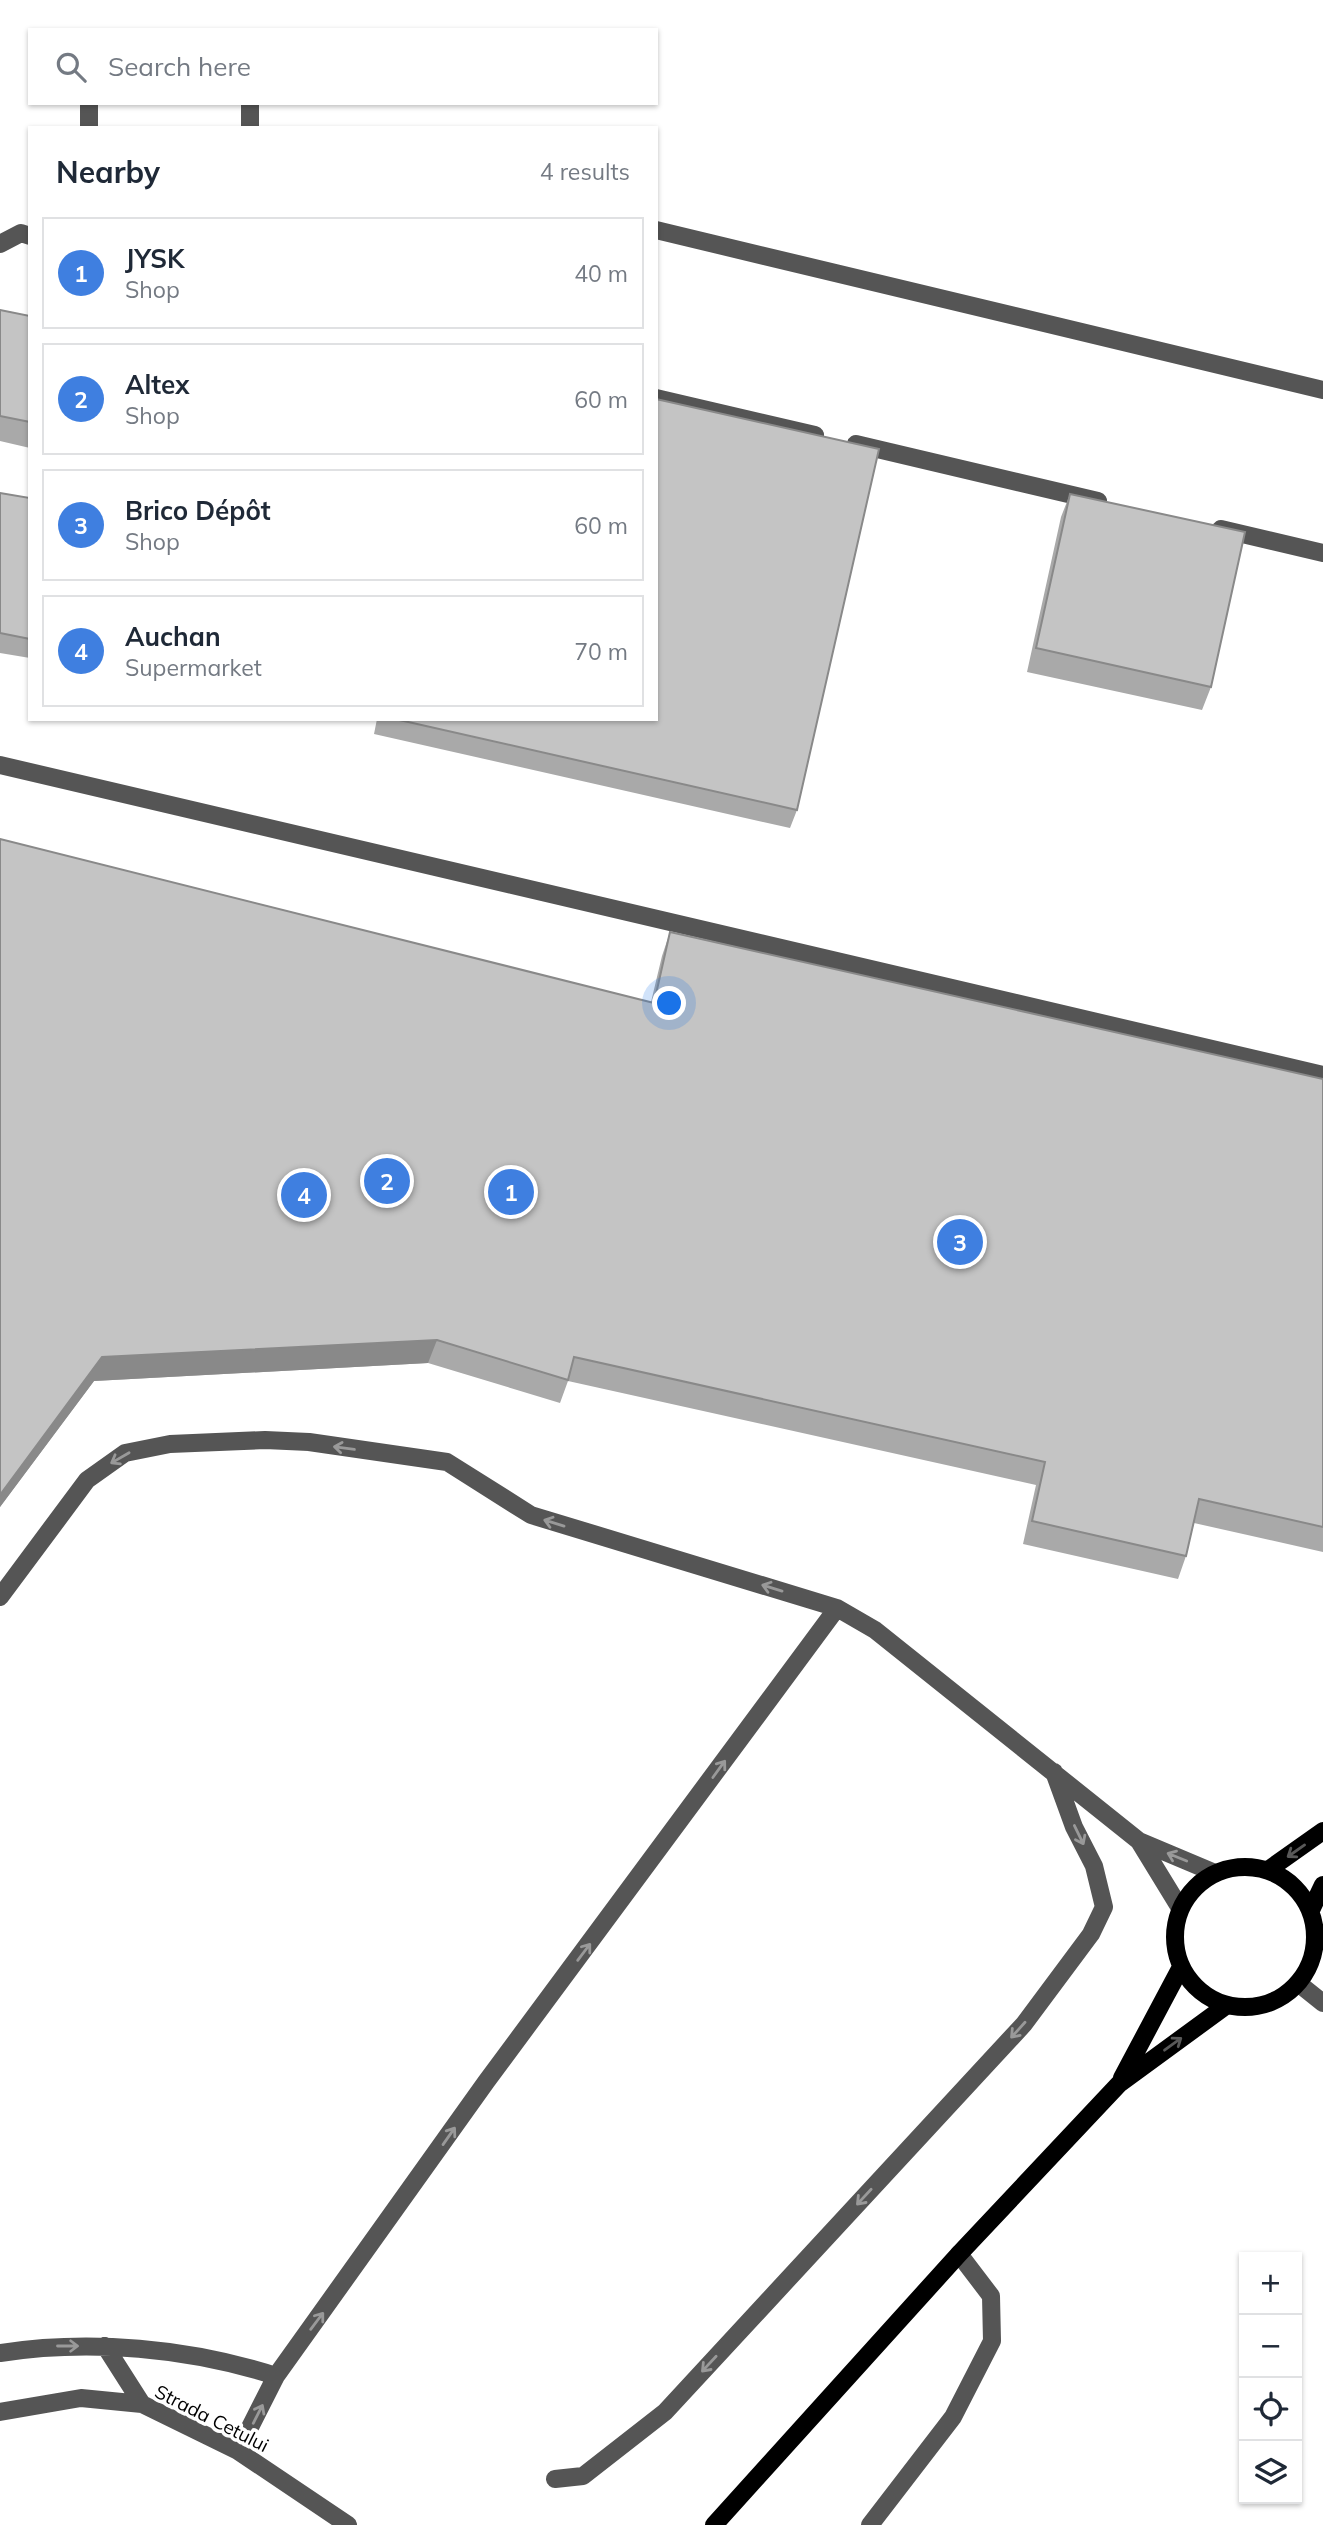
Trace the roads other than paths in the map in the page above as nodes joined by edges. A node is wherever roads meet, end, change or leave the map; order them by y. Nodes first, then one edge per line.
1 (89, 105) edge
2 (250, 105) edge
3 (89, 126) edge
4 (250, 126) edge
5 (658, 230) edge
6 (28, 235) edge
7 (0, 244) edge
8 (1323, 390) edge
9 (658, 398) edge
10 (1119, 506) edge
11 (1200, 524) edge
12 (1323, 553) edge
13 (0, 765) edge
14 (1323, 1075) edge
15 (0, 1597) edge
16 (837, 1608) junction
17 (1054, 1772) junction
18 (1323, 1831) edge
19 (1139, 1841) junction
20 (1268, 1870) junction
21 (1215, 1873) junction
22 (1323, 1885) edge
23 (1180, 1908) junction
24 (1311, 1910) junction
25 (1181, 1967) junction
26 (1298, 1983) junction
27 (1323, 2003) edge
28 (1227, 2005) junction
29 (1119, 2084) junction
30 (959, 2254) junction
31 (105, 2346) junction
32 (0, 2353) edge
33 (276, 2376) junction
34 (142, 2404) junction
35 (0, 2412) edge
36 (238, 2451) junction
37 (555, 2479) dead end
38 (348, 2525) edge
39 (714, 2525) edge
40 (870, 2525) edge

1 - 3 street
2 - 4 street
5 - 8 street
6 - 7 street
9 - 10 street
11 - 12 street
13 - 14 street
16 -> 15 street
16 - 17 street
33 -> 16 street
17 - 19 street
17 -> 37 street
18 -> 20 main road
21 -> 19 street
19 - 23 street
20 - 21 main road
20 - 24 main road
21 - 23 main road
22 - 24 main road
23 - 25 main road
24 - 26 main road
25 - 28 main road
25 - 29 main road
26 - 27 street
26 - 28 main road
29 -> 28 main road
29 - 30 main road
30 - 39 main road
30 - 40 street
32 -> 31 street
31 - 33 street
31 - 34 street
36 -> 33 street
34 - 35 street, Strada Cetului
34 - 36 street, Strada Cetului
36 - 38 street, Strada Cetului

